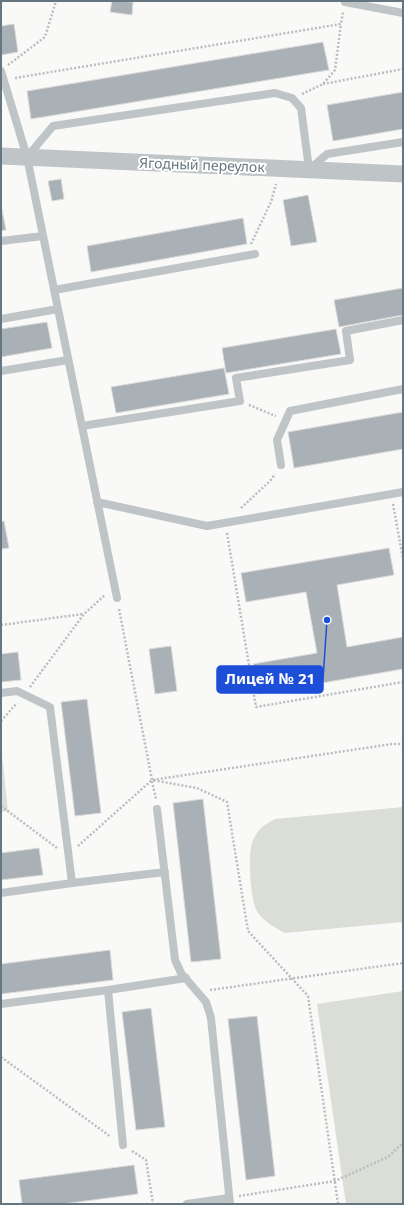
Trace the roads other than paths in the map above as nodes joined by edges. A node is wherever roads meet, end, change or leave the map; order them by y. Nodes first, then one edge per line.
1 (345, 2) edge
2 (403, 13) edge
3 (1, 71) edge
4 (403, 142) edge
5 (1, 156) edge
6 (27, 157) junction
7 (309, 170) junction
8 (403, 174) edge
9 (43, 236) junction
10 (1, 241) edge
11 (254, 254) dead end
12 (54, 290) junction
13 (58, 309) junction
14 (1, 319) edge
15 (403, 320) edge
16 (68, 360) junction
17 (1, 372) edge
18 (403, 389) edge
19 (82, 426) junction
20 (281, 465) road end
21 (403, 492) edge
22 (97, 502) junction
23 (117, 598) road end
24 (1, 693) edge
25 (157, 809) road end
26 (165, 872) junction
27 (72, 883) junction
28 (1, 893) edge
29 (186, 978) junction
30 (108, 990) junction
31 (1, 1004) edge
32 (123, 1145) road end
33 (230, 1201) edge
34 (187, 1204) edge

1 - 2 lane
3 - 6 lane
4 - 7 lane
5 - 6 street, Ягодный переулок
6 - 7 street, Ягодный переулок
6 - 7 lane
6 - 9 lane
7 - 8 street, Ягодный переулок
9 - 10 lane
9 - 12 lane
11 - 12 lane
12 - 13 lane
13 - 14 lane
13 - 16 lane
15 - 19 lane
16 - 17 lane
16 - 19 lane
18 - 20 lane
19 - 22 lane
21 - 22 lane
22 - 23 lane
24 - 27 lane
25 - 26 lane
26 - 27 lane
26 - 29 lane
27 - 28 lane
29 - 30 lane
29 - 33 lane
30 - 31 lane
30 - 32 lane
33 - 34 lane

